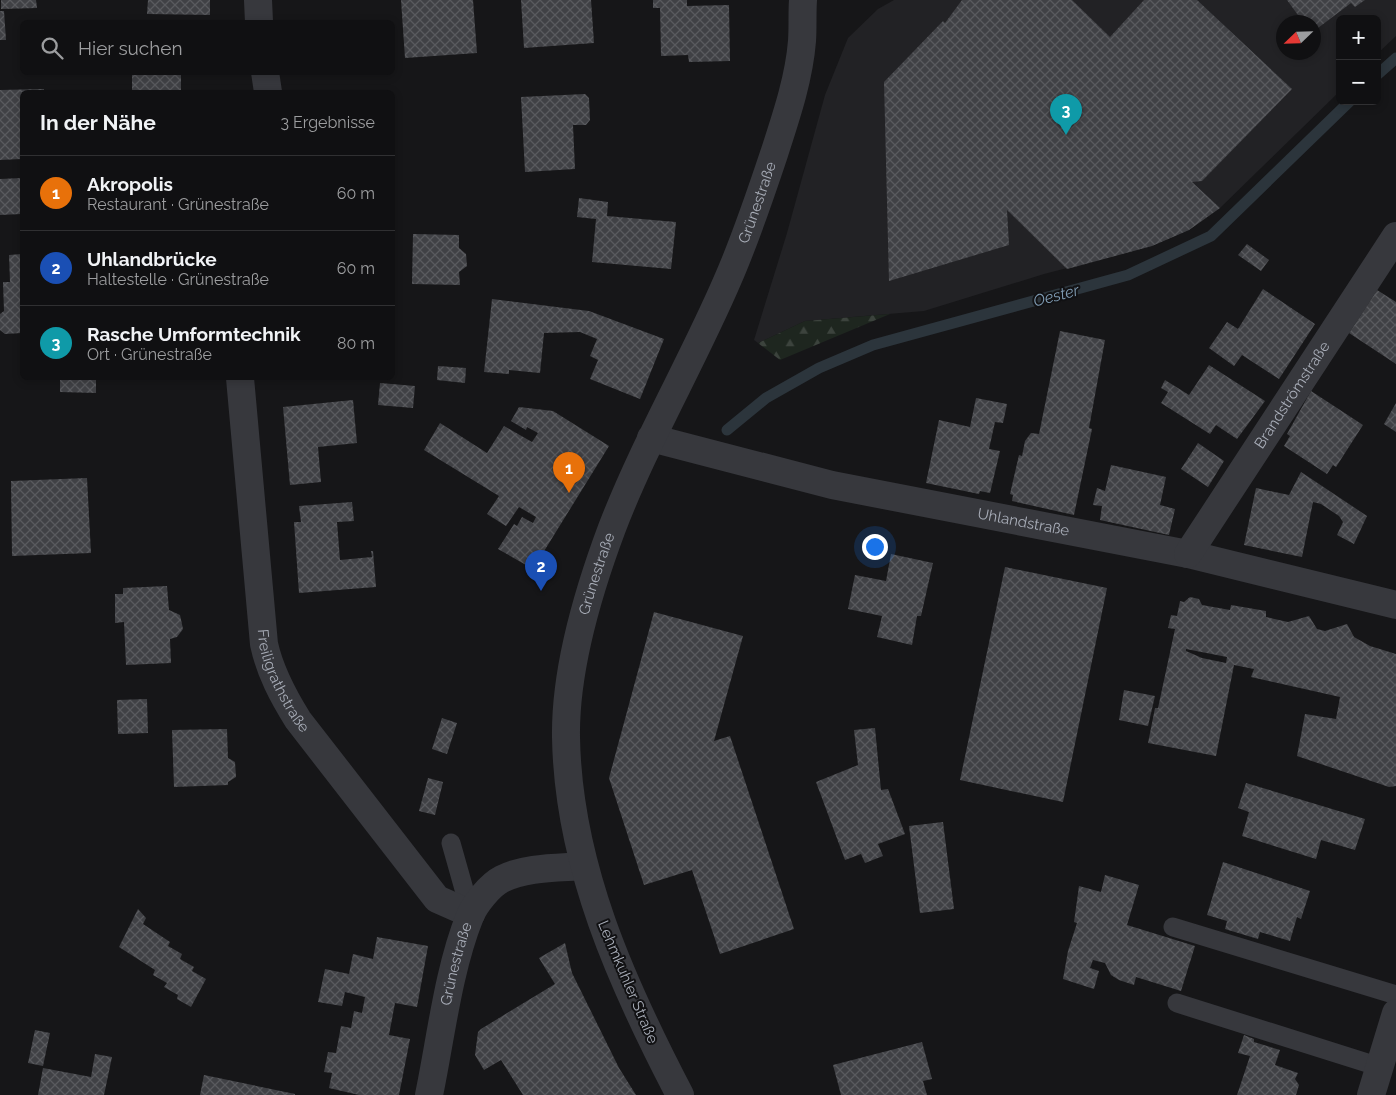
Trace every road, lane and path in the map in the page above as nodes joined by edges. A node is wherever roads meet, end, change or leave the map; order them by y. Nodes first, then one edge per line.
1 (258, 0) edge
2 (803, 0) edge
3 (259, 20) edge
4 (265, 75) edge
5 (268, 90) edge
6 (1396, 236) edge
7 (240, 380) edge
8 (651, 438) junction
9 (1188, 554) junction
10 (1396, 605) edge
11 (451, 843) dead end
12 (584, 866) junction
13 (471, 914) junction
14 (1173, 927) dead end
15 (1396, 994) edge
16 (1177, 1003) dead end
17 (1396, 1013) edge
18 (1380, 1066) junction
19 (429, 1095) edge
20 (680, 1095) edge
21 (1371, 1095) edge

1 - 3 street
2 - 8 street, Grünestraße
4 - 5 street
6 - 9 street, Brandströmstraße
7 - 13 street, Freiligrathstraße
8 - 9 street, Uhlandstraße
8 - 12 street, Grünestraße
9 - 10 street, Uhlandstraße
11 - 13 lane
12 - 13 street, Grünestraße
12 - 20 street, Lehmkuhler Straße
13 - 19 street, Grünestraße
14 - 15 lane
16 - 18 lane
17 - 18 street
18 - 21 street

